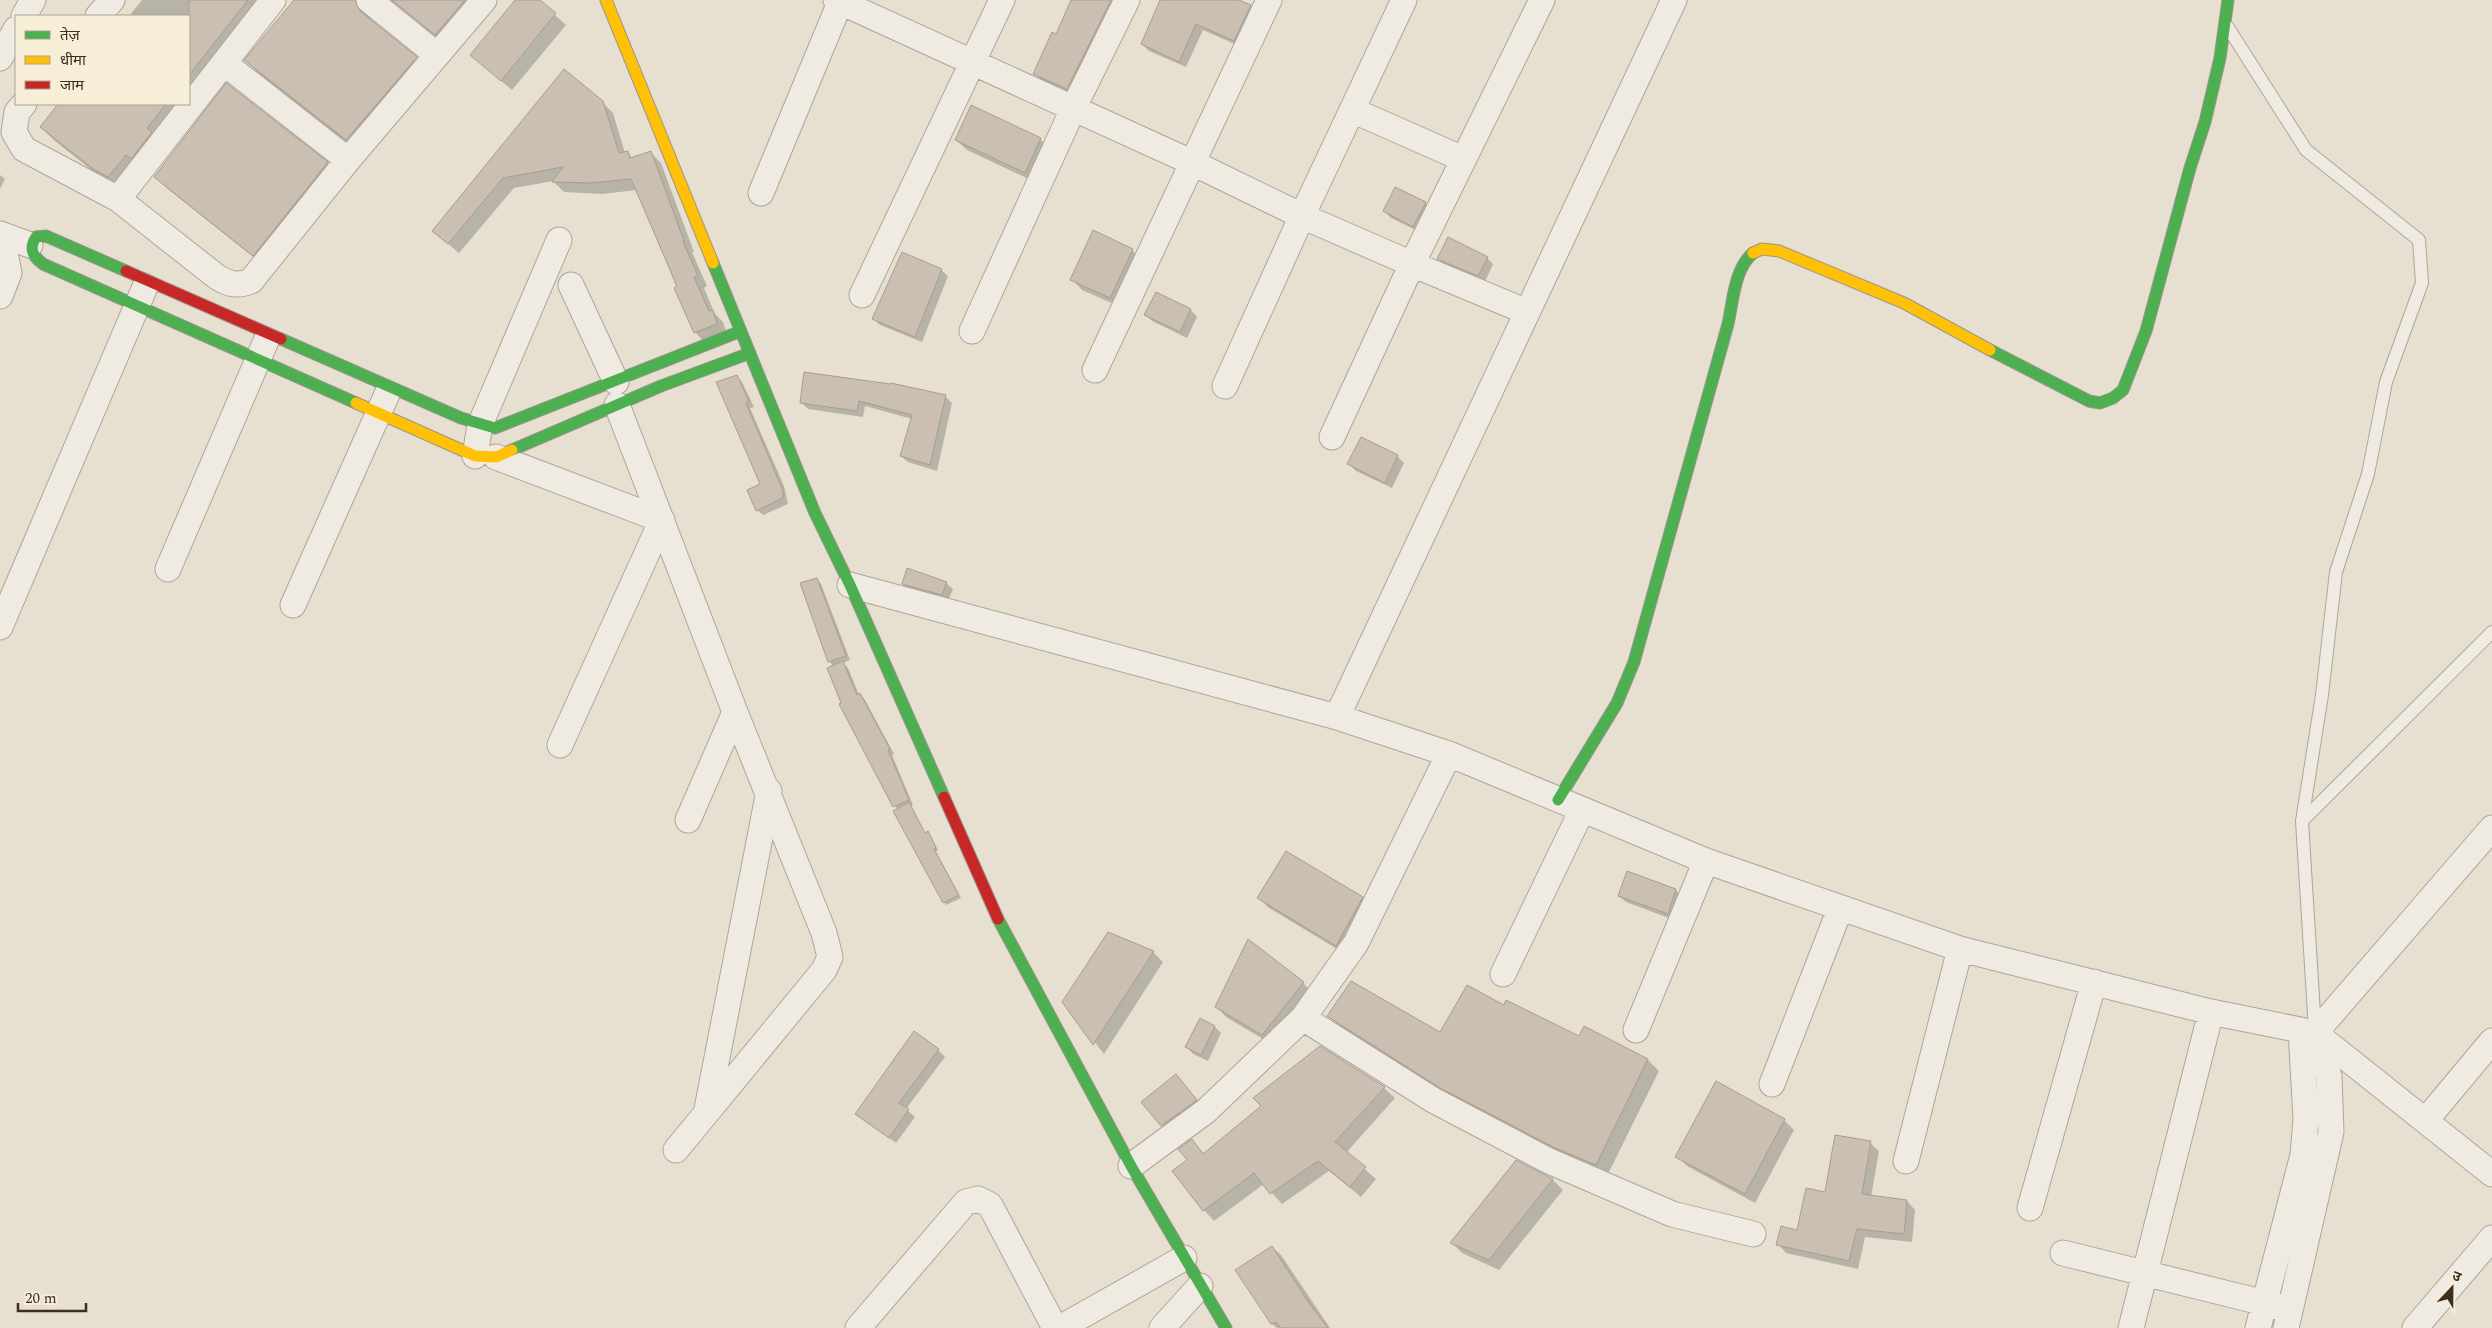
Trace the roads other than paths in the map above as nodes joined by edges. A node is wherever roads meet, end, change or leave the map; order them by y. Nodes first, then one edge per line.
1 (33, 0) edge
2 (112, 0) edge
3 (273, 0) edge
4 (369, 0) edge
5 (484, 0) edge
6 (606, 0) edge
7 (1002, 0) edge
8 (1127, 0) edge
9 (1269, 0) edge
10 (1404, 0) edge
11 (1542, 0) edge
12 (1674, 0) edge
13 (2228, 0) edge
14 (839, 1) edge
15 (25, 15) edge
16 (99, 15) edge
17 (2225, 22) junction
18 (15, 32) edge
19 (437, 55) junction
20 (0, 58) edge
21 (973, 62) junction
22 (224, 63) junction
23 (23, 105) edge
24 (1072, 109) junction
25 (1352, 110) junction
26 (1463, 158) junction
27 (348, 160) junction
28 (1191, 162) junction
29 (762, 193) dead end
30 (118, 199) junction
31 (1302, 216) junction
32 (559, 240) dead end
33 (2, 244) edge
34 (30, 245) junction
35 (1412, 264) junction
36 (148, 280) junction
37 (571, 285) dead end
38 (862, 295) dead end
39 (0, 296) edge
40 (136, 306) junction
41 (1527, 312) junction
42 (741, 331) junction
43 (972, 331) dead end
44 (269, 334) junction
45 (750, 353) junction
46 (258, 360) junction
47 (1095, 370) dead end
48 (1225, 386) dead end
49 (390, 387) junction
50 (604, 398) junction
51 (380, 413) junction
52 (480, 425) junction
53 (1332, 436) dead end
54 (486, 457) junction
55 (662, 520) junction
56 (168, 569) dead end
57 (850, 585) junction
58 (293, 605) dead end
59 (0, 626) edge
60 (2492, 632) edge
61 (735, 712) junction
62 (1337, 717) junction
63 (560, 745) dead end
64 (1449, 754) junction
65 (768, 791) junction
66 (1558, 800) junction
67 (1582, 810) junction
68 (688, 820) dead end
69 (2302, 821) junction
70 (2492, 828) edge
71 (1706, 861) junction
72 (1840, 909) junction
73 (1960, 948) junction
74 (1503, 974) dead end
75 (2094, 982) junction
76 (2211, 1012) junction
77 (1303, 1018) junction
78 (1636, 1030) dead end
79 (2308, 1031) junction
80 (2492, 1041) edge
81 (1772, 1084) dead end
82 (706, 1111) junction
83 (2426, 1120) junction
84 (676, 1150) dead end
85 (1906, 1162) dead end
86 (1131, 1166) junction
87 (2492, 1174) edge
88 (2030, 1208) dead end
89 (1753, 1234) dead end
90 (2492, 1238) edge
91 (2063, 1254) dead end
92 (1184, 1258) junction
93 (2144, 1274) junction
94 (1200, 1286) junction
95 (2265, 1303) junction
96 (2288, 1319) edge
97 (858, 1328) edge
98 (1055, 1328) edge
99 (1060, 1328) edge
100 (1162, 1328) edge
101 (1226, 1328) edge
102 (2131, 1328) edge
103 (2258, 1328) edge
104 (2415, 1328) edge

1 - 15 street
2 - 16 street
3 - 22 street
4 - 19 street
5 - 19 street
6 - 42 street
7 - 21 street
8 - 24 street
9 - 28 street
10 - 25 street
11 - 26 street
12 - 41 street
13 - 17 street
14 - 21 street
14 - 29 street
17 - 66 street
17 - 69 lane
18 - 20 street
19 - 27 street
21 - 24 street
21 - 38 street
22 - 27 street
22 - 30 street
23 - 30 street
24 - 28 street
24 - 43 street
25 - 26 street
25 - 31 street
26 - 35 street
27 - 30 street
28 - 31 street
28 - 47 street
31 - 35 street
31 - 48 street
32 - 52 street
33 - 34 street
33 - 39 street
34 - 36 street
34 - 40 street
35 - 41 street
35 - 53 street
36 - 40 street
36 - 44 street
37 - 50 street
40 - 46 street
40 - 59 street
41 - 62 street
42 - 45 street
42 - 50 street
44 - 46 street
44 - 49 street
45 - 50 street
45 - 57 street
46 - 51 street
46 - 56 street
49 - 51 street
49 - 52 street
50 - 52 street
50 - 54 street
50 - 55 street
51 - 54 street
51 - 58 street
52 - 54 street
54 - 55 street
55 - 61 street
55 - 63 street
57 - 62 street
57 - 86 street
60 - 69 lane
61 - 65 street
61 - 68 street
62 - 64 street
64 - 66 street
64 - 77 street
65 - 82 street
65 - 82 street
66 - 67 street
67 - 71 street
67 - 74 street
69 - 79 lane
70 - 79 street
71 - 72 street
71 - 78 street
72 - 73 street
72 - 81 street
73 - 75 street
73 - 85 street
75 - 76 street
75 - 88 street
76 - 79 street
76 - 93 street
77 - 86 street
77 - 89 street
79 - 83 street
79 - 95 street
79 - 96 street
80 - 83 street
82 - 84 street
83 - 87 street
86 - 92 street
90 - 104 street
91 - 93 street
92 - 94 street
92 - 99 street
93 - 95 street
93 - 102 street
94 - 100 street
94 - 101 street
95 - 96 street
95 - 103 street
97 - 98 street

